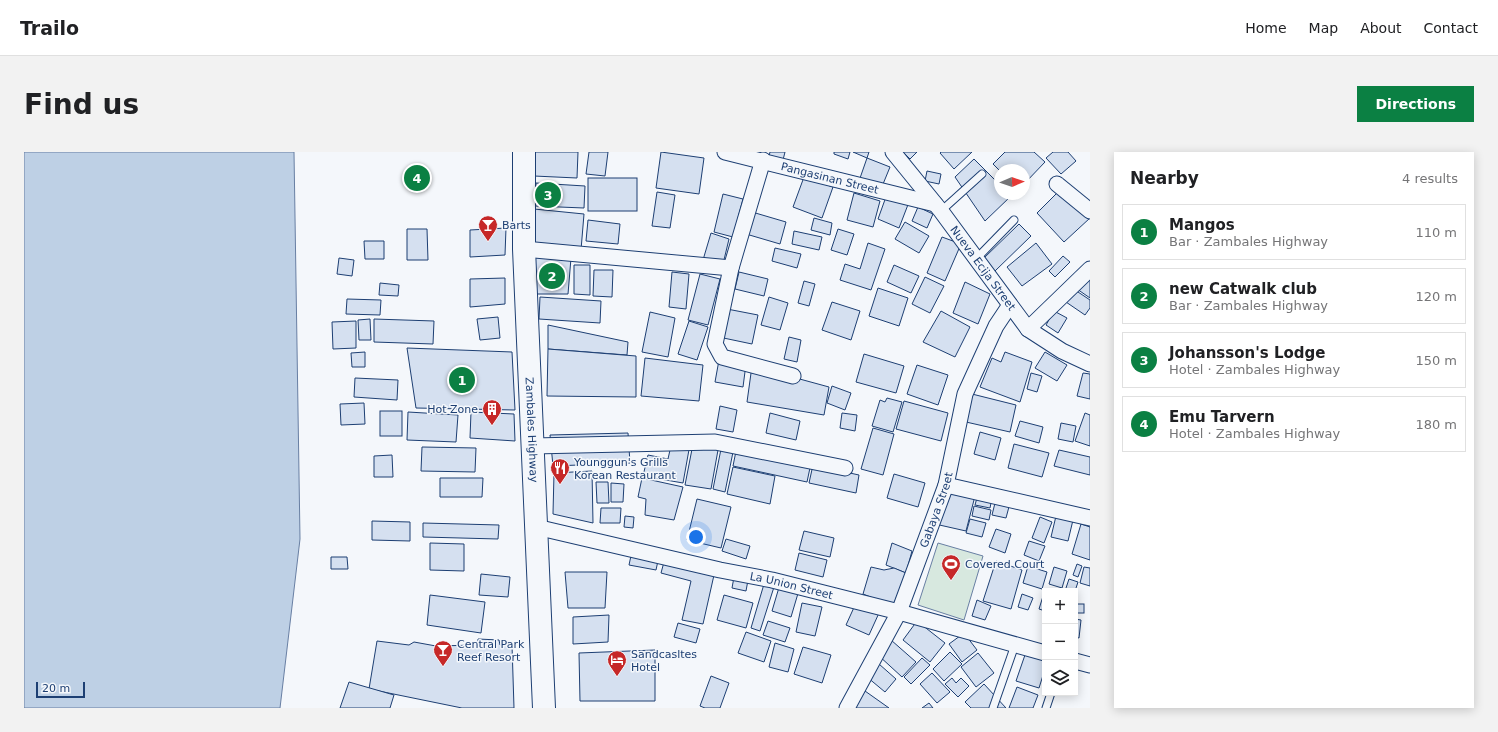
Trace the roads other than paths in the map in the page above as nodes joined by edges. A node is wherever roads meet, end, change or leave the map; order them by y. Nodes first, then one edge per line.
1 (524, 152) edge
2 (725, 152) edge
3 (893, 152) edge
4 (763, 160) junction
5 (982, 174) dead end
6 (1057, 184) dead end
7 (938, 208) junction
8 (1090, 211) edge
9 (1014, 220) dead end
10 (524, 249) junction
11 (976, 259) junction
12 (731, 268) junction
13 (1090, 269) edge
14 (1010, 305) junction
15 (1028, 329) junction
16 (1090, 364) edge
17 (792, 376) dead end
18 (533, 446) junction
19 (844, 468) dead end
20 (946, 485) junction
21 (1090, 518) edge
22 (536, 527) junction
23 (899, 612) junction
24 (1015, 645) junction
25 (1042, 652) edge
26 (1078, 662) edge
27 (1090, 665) edge
28 (1050, 696) edge
29 (544, 708) edge
30 (846, 708) edge
31 (993, 708) edge
32 (1046, 708) edge

1 - 10 main road, Zambales Highway
2 - 4 street, Pangasinan Street
3 - 7 street, Nueva Ecija Street
4 - 7 street, Pangasinan Street
4 - 12 street
5 - 7 lane
6 - 8 street
7 - 11 street, Nueva Ecija Street
9 - 11 lane
10 - 12 street
10 - 18 main road, Zambales Highway
11 - 14 street, Nueva Ecija Street
12 - 17 street
13 - 15 street
14 - 15 street, Nueva Ecija Street
14 - 20 street, Gabaya Street
15 - 16 street, Nueva Ecija Street
18 - 19 street
18 - 22 main road, Zambales Highway
20 - 21 street
20 - 23 street, Gabaya Street
22 - 23 street, La Union Street
22 - 29 main road, Zambales Highway
23 - 24 street, La Union Street
23 - 30 street, Gabaya Street
24 - 25 street, La Union Street
24 - 31 lane
26 - 27 street
28 - 32 lane

